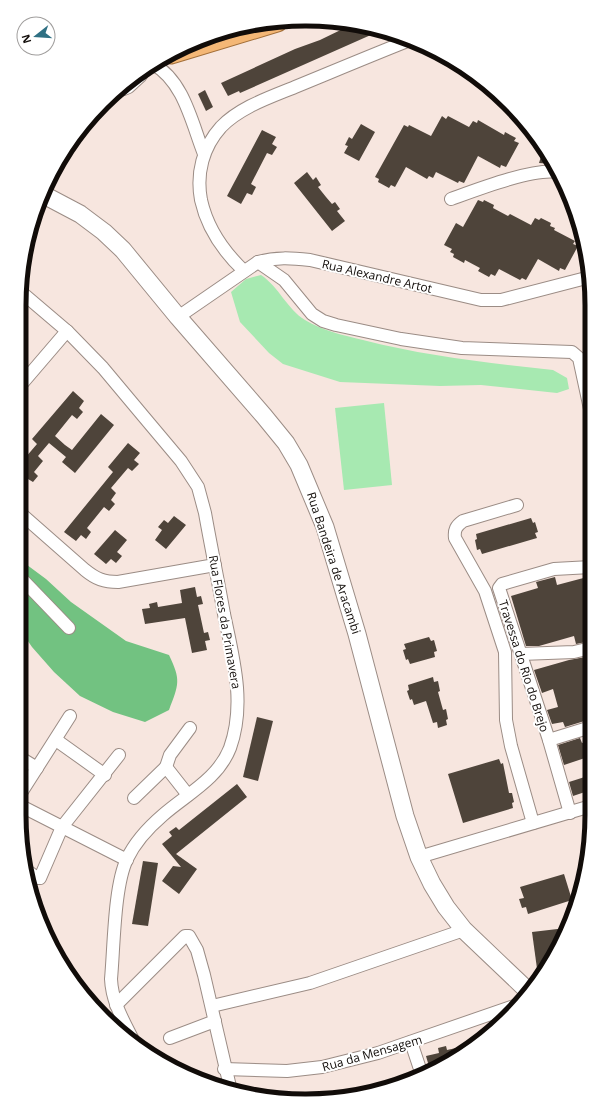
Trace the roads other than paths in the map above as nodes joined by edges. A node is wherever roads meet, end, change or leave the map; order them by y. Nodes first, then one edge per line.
1 (402, 43) edge
2 (159, 68) edge
3 (204, 154) junction
4 (551, 172) edge
5 (48, 197) edge
6 (451, 199) dead end
7 (258, 262) junction
8 (244, 271) junction
9 (584, 279) edge
10 (27, 296) edge
11 (178, 318) junction
12 (67, 330) junction
13 (26, 380) edge
14 (585, 386) edge
15 (517, 505) dead end
16 (26, 518) edge
17 (215, 565) junction
18 (585, 567) edge
19 (26, 583) edge
20 (69, 628) dead end
21 (585, 649) edge
22 (520, 651) junction
23 (505, 652) junction
24 (70, 716) dead end
25 (190, 728) dead end
26 (585, 729) edge
27 (56, 740) junction
28 (549, 740) junction
29 (119, 755) dead end
30 (26, 761) edge
31 (37, 768) junction
32 (166, 768) junction
33 (104, 775) junction
34 (26, 785) edge
35 (188, 795) junction
36 (134, 798) dead end
37 (585, 808) edge
38 (26, 809) edge
39 (570, 813) junction
40 (533, 823) junction
41 (62, 827) junction
42 (420, 857) junction
43 (127, 860) junction
44 (33, 875) edge
45 (464, 930) junction
46 (525, 988) edge
47 (116, 1005) junction
48 (212, 1006) junction
49 (506, 1009) edge
50 (215, 1021) junction
51 (129, 1031) edge
52 (170, 1038) dead end
53 (411, 1042) junction
54 (224, 1069) junction
55 (420, 1069) edge
56 (227, 1082) edge

1 - 3 street
2 - 3 street
3 - 8 street
4 - 6 street
5 - 11 main road, Rua Bandeira de Aracambi
7 - 8 street, Rua Alexandre Artot
7 - 9 street, Rua Alexandre Artot
7 - 14 street
8 - 11 street, Rua Alexandre Artot
10 - 12 street, Rua Flores da Primavera
11 - 42 main road, Rua Bandeira de Aracambi
12 - 13 street
12 - 17 street, Rua Flores da Primavera
15 - 23 street
16 - 17 street
17 - 35 street, Rua Flores da Primavera
18 - 22 street, Travessa do Rio do Brejo
19 - 20 street
21 - 22 street
22 - 23 street
22 - 28 street, Travessa do Rio do Brejo
23 - 40 street
24 - 27 street
25 - 32 street
26 - 28 street
27 - 31 street
27 - 33 street
28 - 39 street, Travessa do Rio do Brejo
29 - 33 street
30 - 31 street
31 - 34 street
32 - 35 street
32 - 36 street
33 - 41 street
35 - 43 street, Rua Flores da Primavera
37 - 39 street
38 - 41 street
39 - 40 street
40 - 42 street
41 - 43 street
41 - 44 street
42 - 45 main road, Rua Bandeira de Aracambi
43 - 47 street, Rua Flores da Primavera
45 - 46 main road, Rua Bandeira de Aracambi
45 - 48 street
47 - 48 street
47 - 51 street, Rua Flores da Primavera
48 - 50 street
49 - 53 street, Rua da Mensagem
50 - 52 street
50 - 54 street
53 - 54 street, Rua da Mensagem
53 - 55 street
54 - 56 street

